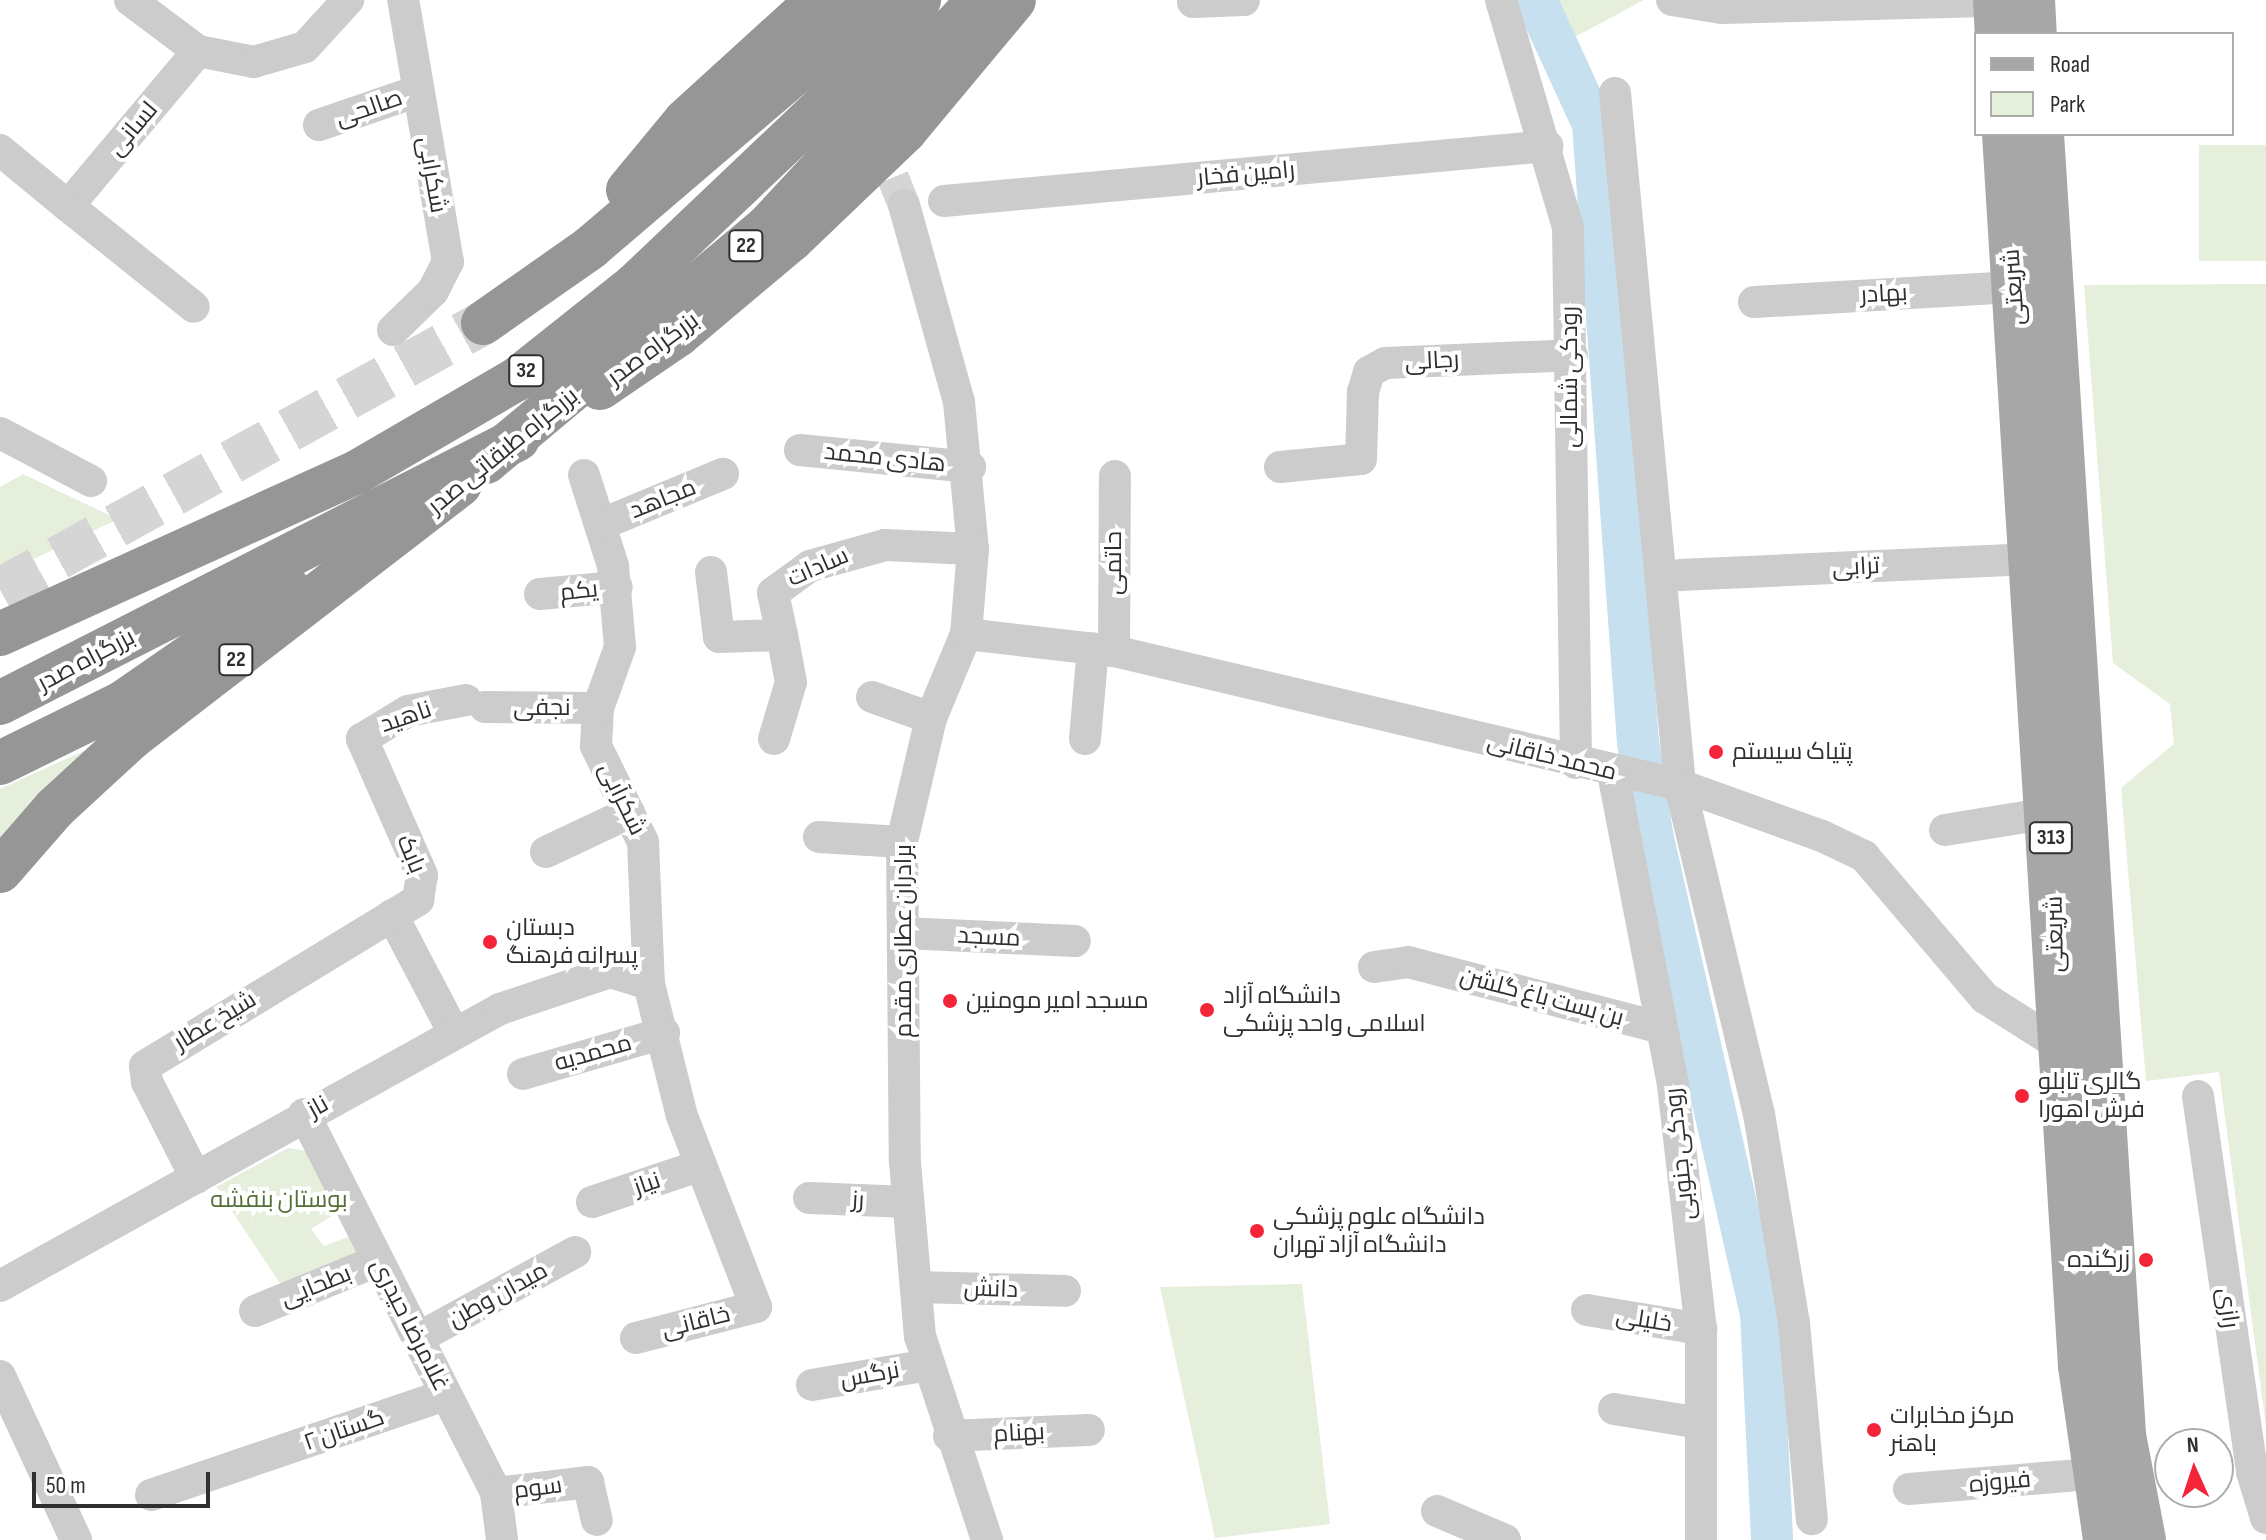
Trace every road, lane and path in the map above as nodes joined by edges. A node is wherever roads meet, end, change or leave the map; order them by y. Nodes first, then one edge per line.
1 (130, 0) edge
2 (348, 0) edge
3 (403, 0) edge
4 (818, 0) edge
5 (869, 0) edge
6 (919, 0) edge
7 (979, 0) edge
8 (1014, 0) edge
9 (1244, 0) edge
10 (1501, 0) edge
11 (1672, 0) edge
12 (1193, 2) dead end
13 (2004, 9) edge
14 (2033, 32) edge
15 (198, 51) junction
16 (418, 91) junction
17 (1615, 93) dead end
18 (765, 100) junction
19 (319, 125) dead end
20 (2003, 136) edge
21 (2043, 136) edge
22 (1548, 146) junction
23 (0, 150) edge
24 (944, 201) dead end
25 (904, 205) tunnel mouth
26 (68, 206) junction
27 (590, 248) junction
28 (634, 286) junction
29 (2014, 287) junction
30 (1754, 302) dead end
31 (194, 307) dead end
32 (483, 323) tunnel mouth
33 (393, 330) dead end
34 (1572, 355) junction
35 (8, 445) edge
36 (800, 450) dead end
37 (486, 462) junction
38 (970, 467) junction
39 (1280, 467) dead end
40 (723, 474) dead end
41 (584, 475) dead end
42 (1115, 476) dead end
43 (91, 481) dead end
44 (602, 524) junction
45 (973, 549) junction
46 (2032, 559) junction
47 (711, 572) dead end
48 (1680, 575) dead end
49 (617, 587) junction
50 (540, 594) dead end
51 (41, 611) junction
52 (0, 626) edge
53 (0, 634) edge
54 (966, 634) junction
55 (782, 635) junction
56 (1103, 649) junction
57 (872, 697) dead end
58 (5, 702) edge
59 (476, 704) joint
60 (598, 708) junction
61 (931, 718) junction
62 (774, 739) dead end
63 (1085, 739) dead end
64 (363, 750) joint
65 (0, 763) edge
66 (1576, 763) junction
67 (1613, 773) junction
68 (1680, 785) junction
69 (629, 813) junction
70 (2049, 813) junction
71 (1945, 830) dead end
72 (819, 837) dead end
73 (902, 842) junction
74 (546, 852) dead end
75 (0, 871) edge
76 (392, 915) junction
77 (904, 933) junction
78 (1075, 941) dead end
79 (1374, 967) dead end
80 (649, 984) junction
81 (1662, 1028) junction
82 (453, 1031) junction
83 (664, 1033) junction
84 (2056, 1043) junction
85 (2099, 1053) junction
86 (523, 1074) dead end
87 (2198, 1096) dead end
88 (304, 1114) junction
89 (701, 1165) junction
90 (196, 1178) junction
91 (809, 1198) dead end
92 (592, 1202) dead end
93 (908, 1202) junction
94 (575, 1252) dead end
95 (377, 1261) junction
96 (0, 1286) edge
97 (917, 1287) junction
98 (1065, 1291) dead end
99 (756, 1307) joint
100 (1587, 1310) dead end
101 (255, 1311) dead end
102 (1701, 1329) junction
103 (420, 1337) junction
104 (636, 1338) dead end
105 (928, 1365) junction
106 (0, 1376) edge
107 (812, 1385) dead end
108 (445, 1395) junction
109 (1614, 1409) dead end
110 (1700, 1423) junction
111 (1089, 1430) dead end
112 (12, 1434) edge
113 (949, 1436) junction
114 (2092, 1474) junction
115 (1909, 1489) dead end
116 (496, 1493) junction
117 (151, 1495) dead end
118 (1437, 1511) dead end
119 (2266, 1518) edge
120 (1812, 1519) dead end
121 (597, 1520) dead end
122 (76, 1540) edge
123 (502, 1540) edge
124 (987, 1540) edge
125 (1505, 1540) edge
126 (1701, 1540) edge
127 (2104, 1540) edge
128 (2145, 1540) edge

1 - 15 street
2 - 15 street
3 - 16 street, شکرابی
4 - 27 highway
5 - 18 highway, bridge
6 - 28 highway, 32
7 - 37 highway, بزرگراه طبقاتی صدر / 22, bridge
8 - 58 highway, بزرگراه صدر / 32
9 - 12 street
10 - 22 street, رودکی شمالی
11 - 13 street
13 - 14 main road
15 - 26 street, لسانی
16 - 19 street, صالحی
16 - 33 street, شکرابی
17 - 68 street
18 - 27 highway
18 - 28 highway
20 - 29 main road, شریعتی / 313
21 - 85 main road, شریعتی / 313
22 - 24 street, رامین فخار
22 - 34 street, رودکی شمالی
23 - 26 street
25 - 38 street, برادران عطاری مقدم
26 - 31 street
27 - 32 highway
28 - 51 highway, 32
29 - 30 street, بهادر
29 - 46 main road, شریعتی / 313
34 - 39 street, رجالی
34 - 66 street, رودکی شمالی
35 - 43 street
36 - 38 street, هادی محمد
37 - 65 highway
37 - 75 highway, بزرگراه طبقاتی صدر / 22
38 - 45 street, برادران عطاری مقدم
40 - 44 street, مجاهد
41 - 44 street, شکرآبی
42 - 56 street, حاتمی
44 - 49 street, شکرآبی
45 - 54 street, برادران عطاری مقدم
45 - 55 street, سادات
46 - 48 street, ترابی
46 - 70 main road, شریعتی / 313
47 - 55 street
49 - 50 street, یکم
49 - 60 street, شکرآبی
51 - 52 highway
51 - 53 highway, 32
54 - 56 street, محمد خاقانی
54 - 61 street, برادران عطاری مقدم
55 - 62 street
56 - 63 street, حاتمی
56 - 66 street, محمد خاقانی
57 - 61 street
59 - 60 street, نجفی
59 - 64 street, ناهید
60 - 69 street, شکرآبی
61 - 73 street, برادران عطاری مقدم
64 - 76 street, بابک
66 - 67 street, محمد خاقانی
67 - 68 street, محمد خاقانی
67 - 81 street, رودکی جنوبی
68 - 84 street, محمد خاقانی
68 - 120 street
69 - 74 street
69 - 80 street, شکرآبی
70 - 71 street
70 - 84 main road, شریعتی / 313
72 - 73 street
73 - 77 street, برادران عطاری مقدم
76 - 82 street
76 - 90 street, شیخ عطار
77 - 78 street, مسجد
77 - 93 street, برادران عطاری مقدم
79 - 81 street, بن بست باغ گلشن
80 - 82 street, ناز
80 - 83 street, شکرآبی
81 - 102 street, رودکی جنوبی
82 - 88 street, ناز
83 - 86 street, محمدیه
83 - 89 street, شکرآبی
84 - 85 main road
84 - 114 main road, شریعتی / 313
85 - 128 main road, شریعتی / 313
87 - 119 street, رازی
88 - 90 street, ناز
88 - 95 street, غلامرضا حیدری
89 - 92 street, نیاز
89 - 99 street, شکرآبی
90 - 96 street, ناز
91 - 93 street, رز
93 - 97 street, برادران عطاری مقدم
94 - 103 street, میدان وطن
95 - 101 street, بطحایی
95 - 103 street, غلامرضا حیدری
97 - 98 street, دانش
97 - 105 street, برادران عطاری مقدم
99 - 104 street, خاقانی
100 - 102 street, خلیلی
102 - 110 street, رودکی جنوبی
103 - 108 street, غلامرضا حیدری
105 - 107 street, نرگس
105 - 113 street, برادران عطاری مقدم
106 - 112 street
108 - 116 street, غلامرضا حیدری
108 - 117 street, گستان ۲
109 - 110 street
110 - 126 street, رودکی جنوبی
111 - 113 street, بهنام
112 - 122 street
113 - 124 street, برادران عطاری مقدم
114 - 115 street, فیروزه
114 - 127 main road, شریعتی / 313
116 - 121 street, سوم
116 - 123 street, غلامرضا حیدری
118 - 125 street

